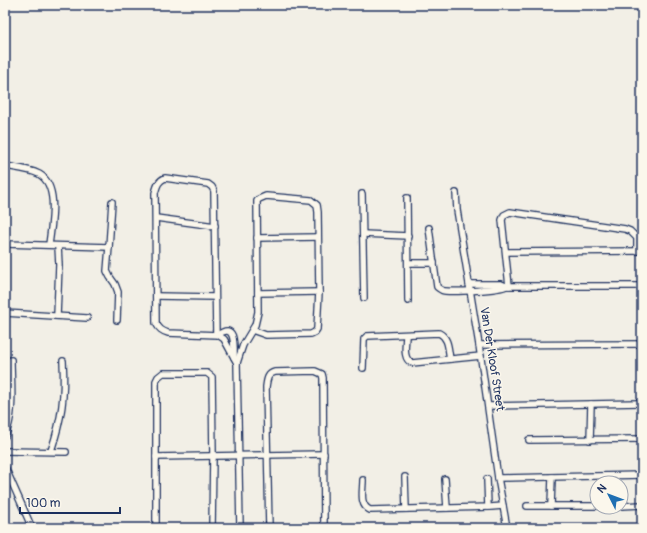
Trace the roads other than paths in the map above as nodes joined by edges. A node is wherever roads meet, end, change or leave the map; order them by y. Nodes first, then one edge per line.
1 (5, 166) edge
2 (456, 193) dead end
3 (362, 194) dead end
4 (407, 198) dead end
5 (112, 202) dead end
6 (156, 218) junction
7 (215, 226) junction
8 (429, 228) dead end
9 (363, 234) junction
10 (408, 236) junction
11 (318, 237) junction
12 (257, 238) junction
13 (5, 244) edge
14 (49, 245) junction
15 (58, 246) junction
16 (109, 247) junction
17 (639, 251) edge
18 (506, 252) junction
19 (408, 263) junction
20 (434, 263) junction
21 (508, 286) junction
22 (642, 286) edge
23 (470, 287) junction
24 (319, 292) junction
25 (258, 293) junction
26 (156, 296) junction
27 (215, 297) junction
28 (364, 298) dead end
29 (408, 301) dead end
30 (5, 313) edge
31 (57, 316) junction
32 (87, 318) dead end
33 (117, 320) dead end
34 (252, 330) junction
35 (217, 335) junction
36 (406, 335) junction
37 (642, 344) edge
38 (479, 345) junction
39 (481, 356) junction
40 (450, 359) junction
41 (11, 360) dead end
42 (63, 361) dead end
43 (236, 361) junction
44 (363, 368) dead end
45 (640, 403) dead end
46 (591, 404) junction
47 (488, 406) junction
48 (5, 436) edge
49 (642, 439) edge
50 (529, 440) dead end
51 (590, 440) junction
52 (5, 451) edge
53 (51, 452) junction
54 (66, 452) dead end
55 (267, 454) junction
56 (324, 454) junction
57 (239, 455) junction
58 (213, 456) junction
59 (156, 457) junction
60 (5, 467) edge
61 (642, 475) edge
62 (405, 477) dead end
63 (552, 477) junction
64 (498, 478) junction
65 (487, 479) dead end
66 (363, 480) dead end
67 (444, 480) dead end
68 (642, 505) edge
69 (503, 506) junction
70 (526, 506) dead end
71 (551, 506) junction
72 (589, 506) edge
73 (629, 506) edge
74 (488, 507) junction
75 (447, 508) junction
76 (406, 509) junction
77 (32, 528) edge
78 (156, 528) edge
79 (212, 528) edge
80 (240, 528) edge
81 (269, 528) edge
82 (324, 528) edge
83 (507, 528) edge

1 - 14 street
2 - 23 street, Van Der Kloof Street
3 - 9 street
4 - 10 street
5 - 16 street
6 - 7 street
6 - 7 street
6 - 26 street
7 - 27 street
8 - 20 street
9 - 10 street
9 - 28 street
10 - 19 street
11 - 12 street
11 - 12 street
11 - 24 street
12 - 25 street
13 - 14 street
14 - 15 street
15 - 16 street
15 - 31 street
16 - 33 street
17 - 18 street
17 - 18 street
18 - 21 street
19 - 20 street
19 - 29 street
20 - 23 street
21 - 22 street
21 - 23 street
23 - 38 street, Van Der Kloof Street
24 - 25 street
24 - 34 street
25 - 34 street
26 - 27 street
26 - 35 street
27 - 35 street
30 - 31 street
31 - 32 street
34 - 43 street
35 - 43 street
35 - 43 street
36 - 40 street
36 - 40 street
36 - 44 street
37 - 38 street
38 - 39 street, Van Der Kloof Street
39 - 40 street
39 - 47 street, Van Der Kloof Street
41 - 48 street
42 - 53 street
43 - 57 street
45 - 46 street
46 - 47 street
46 - 51 street
47 - 64 street, Van Der Kloof Street
49 - 51 street
50 - 51 street
52 - 53 street
53 - 54 street
55 - 56 street
55 - 56 street
55 - 57 street
55 - 81 street
56 - 82 street
57 - 58 street
57 - 80 street
58 - 59 street
58 - 59 street
58 - 79 street
59 - 78 street
60 - 77 street
61 - 63 street
62 - 76 street
63 - 64 street
63 - 71 street
64 - 69 street, Van Der Kloof Street
65 - 74 street
66 - 76 street
67 - 75 street
68 - 73 street
69 - 74 street
69 - 83 street, Van Der Kloof Street
70 - 71 street
71 - 72 street
74 - 75 street
75 - 76 street

